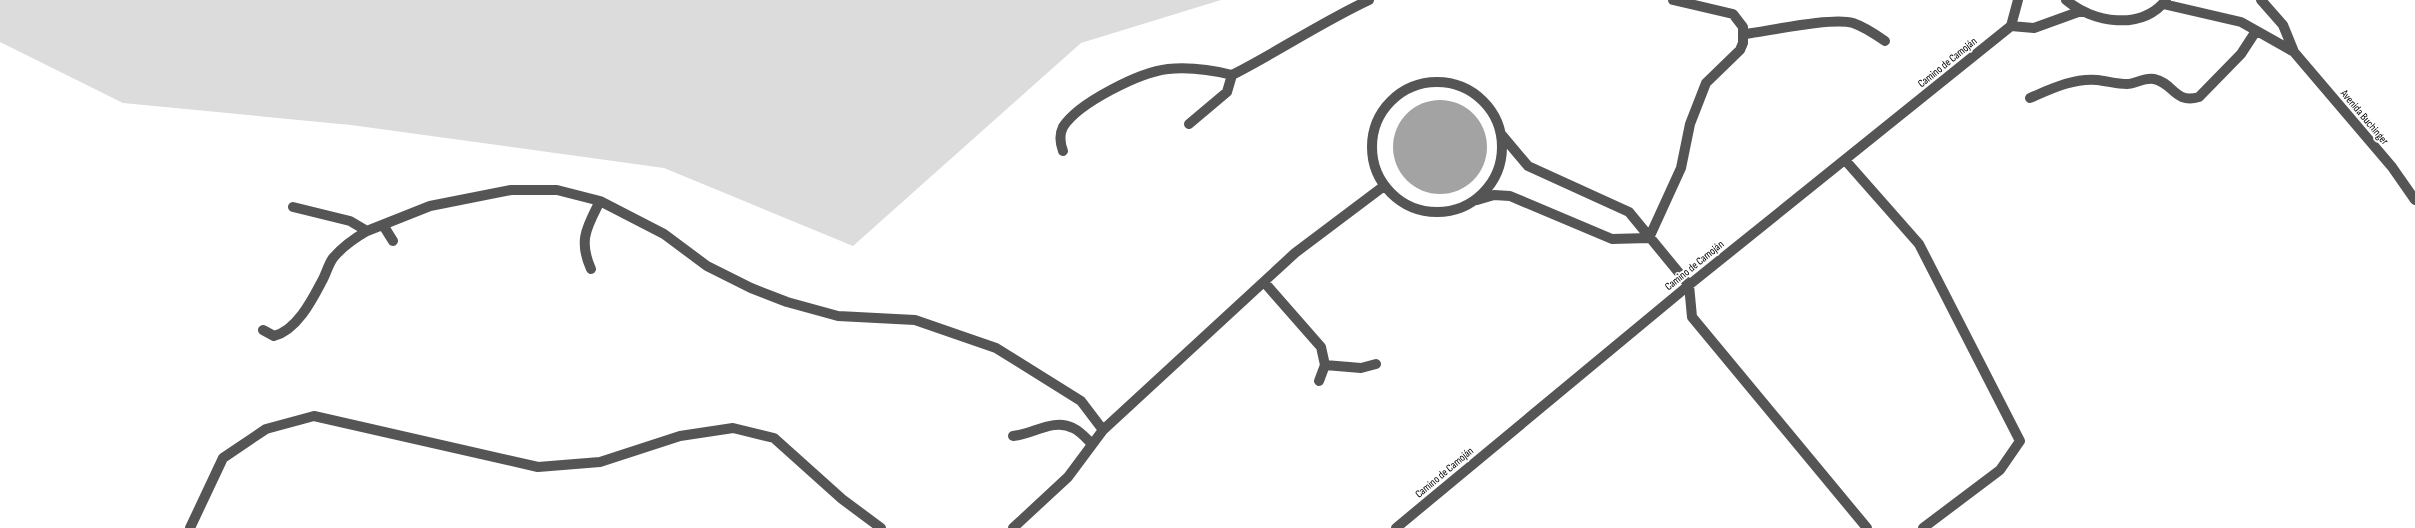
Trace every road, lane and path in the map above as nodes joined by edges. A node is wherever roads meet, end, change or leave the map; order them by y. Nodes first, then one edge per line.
1 (1369, 0) edge
2 (1673, 0) edge
3 (2018, 0) edge
4 (2066, 0) edge
5 (2261, 0) edge
6 (2165, 2) edge
7 (2081, 11) junction
8 (2011, 26) junction
9 (2256, 31) junction
10 (1745, 34) junction
11 (1886, 41) dead end
12 (2294, 52) junction
13 (1232, 75) junction
14 (2030, 98) dead end
15 (1188, 124) dead end
16 (1501, 134) junction
17 (1063, 151) dead end
18 (1845, 160) junction
19 (1384, 186) junction
20 (1476, 200) junction
21 (2415, 200) edge
22 (600, 201) junction
23 (293, 207) dead end
24 (383, 225) junction
25 (367, 231) junction
26 (1649, 238) junction
27 (393, 241) dead end
28 (591, 269) dead end
29 (1264, 282) junction
30 (1689, 285) junction
31 (263, 330) dead end
32 (1376, 364) dead end
33 (1325, 365) junction
34 (1319, 381) dead end
35 (1103, 430) junction
36 (1013, 436) dead end
37 (1092, 444) junction
38 (190, 528) edge
39 (881, 528) edge
40 (1013, 528) edge
41 (1396, 528) edge
42 (1867, 528) edge
43 (1924, 528) edge

1 - 13 street
2 - 10 street
3 - 8 street
4 - 7 street
5 - 12 street, Avenida Buchinger
6 - 7 street
6 - 9 street, Avenida Buchinger
7 - 8 street
8 - 18 street, Camino de Camoján
9 - 12 street, Avenida Buchinger
9 - 14 street
10 - 11 street
10 - 26 street
12 - 21 street, Avenida Buchinger
13 - 15 street
13 - 17 street
16 - 19 street
16 - 20 street
16 - 26 street
18 - 30 street, Camino de Camoján
18 - 43 street
19 - 20 street
19 - 29 street
20 - 26 street
22 - 24 street
22 - 28 street
22 - 35 street
23 - 25 street
24 - 25 street
24 - 27 street
25 - 31 street
26 - 30 street
29 - 33 street
29 - 35 street
30 - 41 street, Camino de Camoján
30 - 42 street
32 - 33 street
33 - 34 street
35 - 37 street
36 - 37 street
37 - 40 street
38 - 39 street

